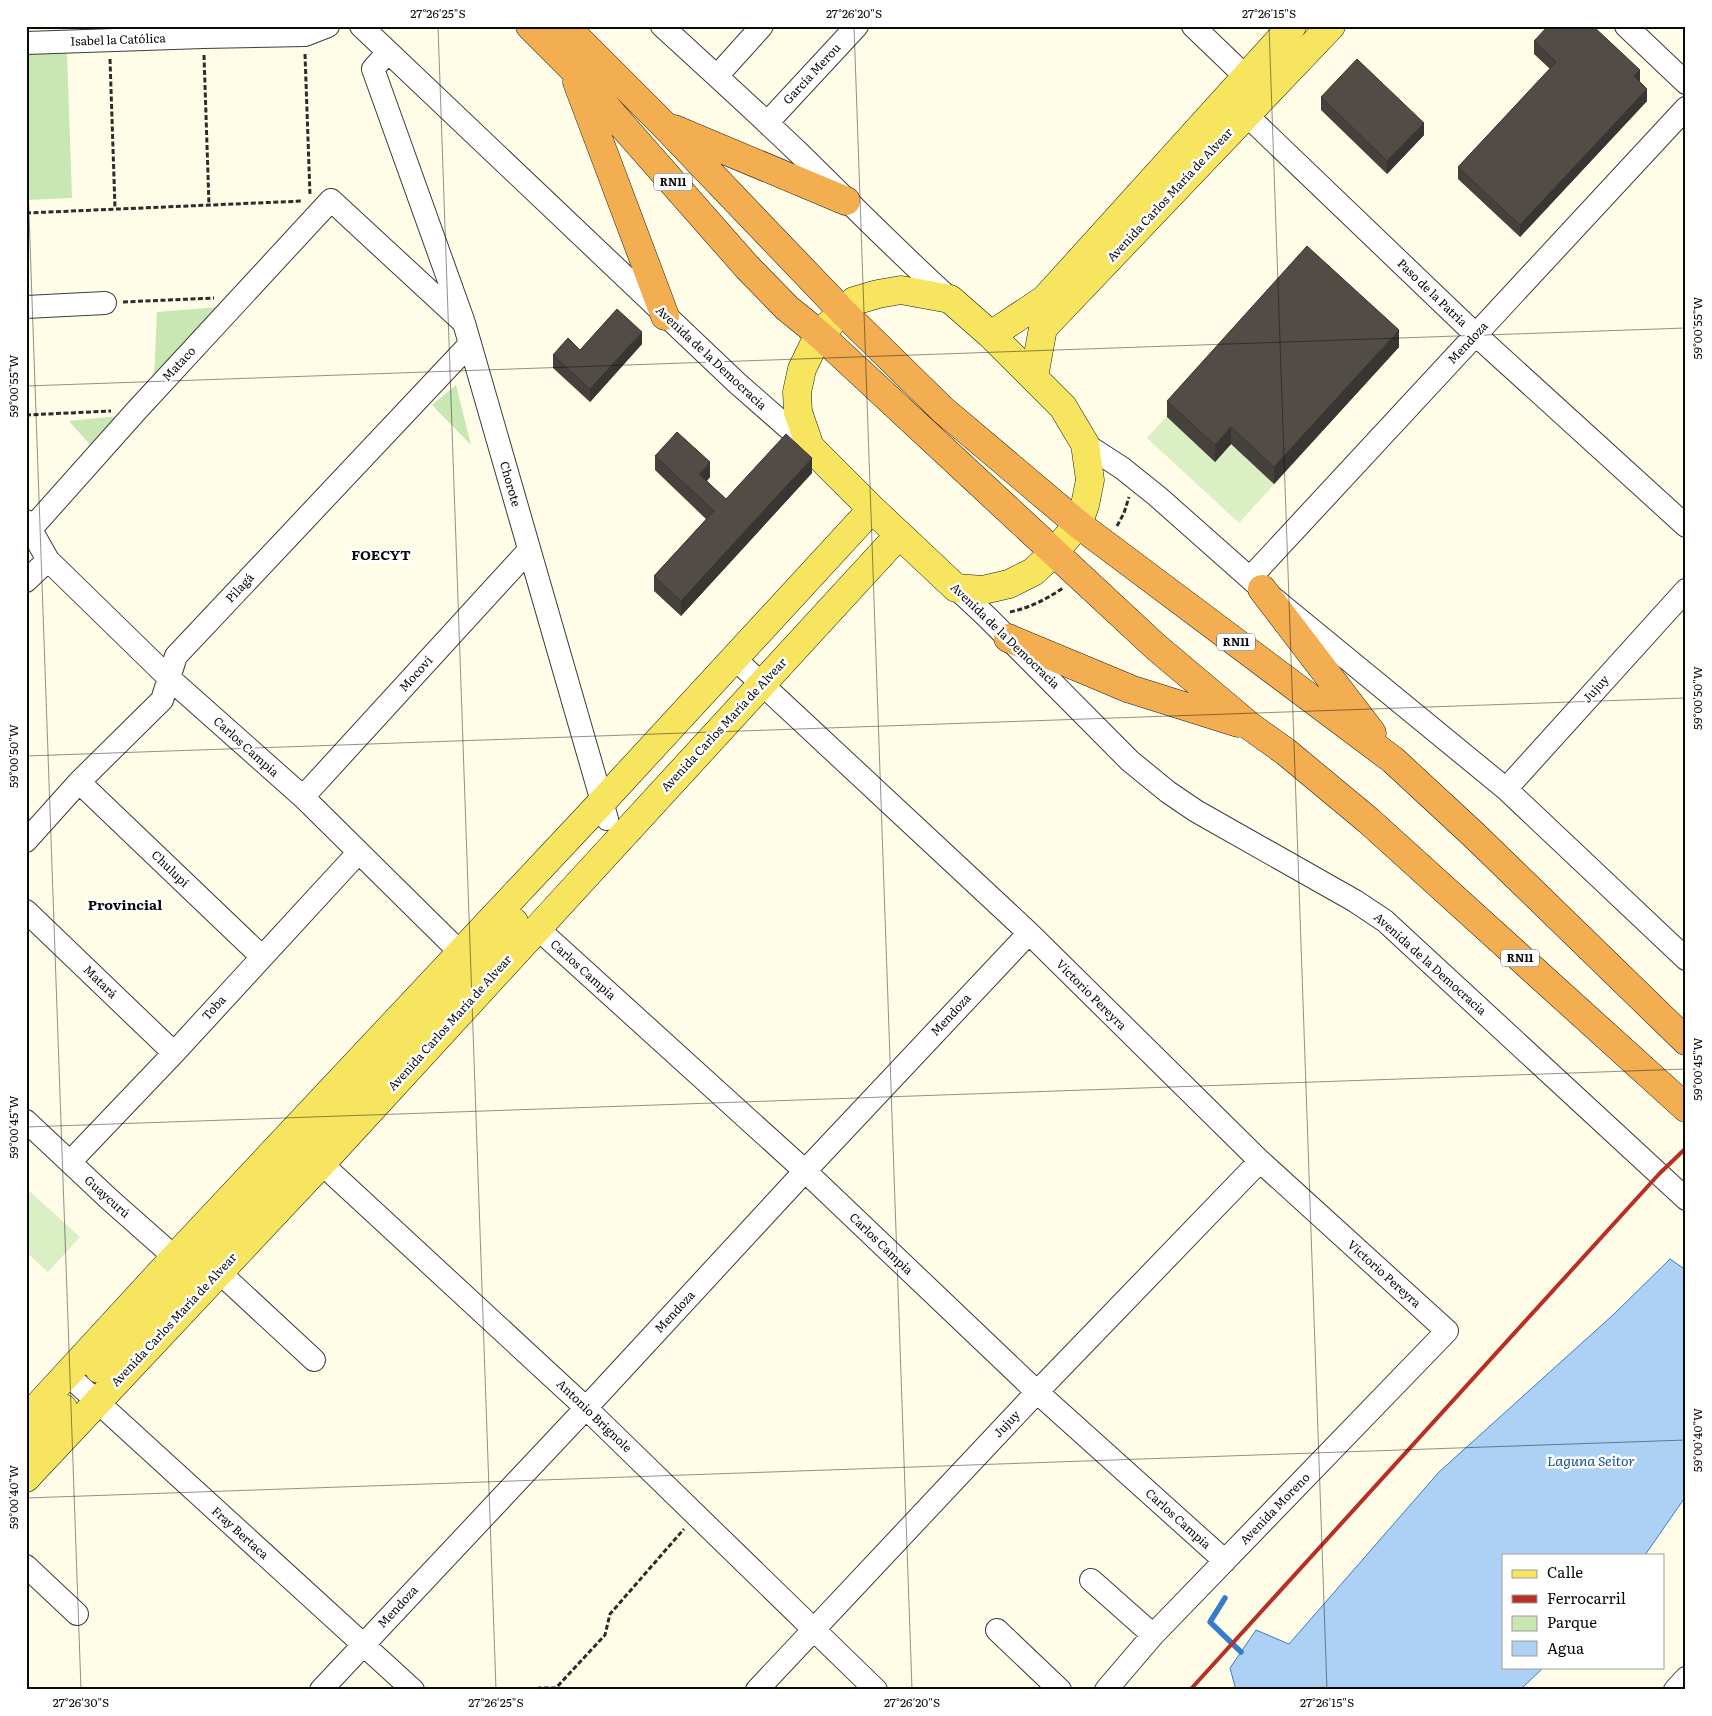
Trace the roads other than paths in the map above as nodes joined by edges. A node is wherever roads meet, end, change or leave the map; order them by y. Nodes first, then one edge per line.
1 (328, 26) edge
2 (361, 26) edge
3 (530, 26) edge
4 (565, 26) edge
5 (662, 26) edge
6 (762, 26) edge
7 (857, 26) edge
8 (1193, 26) edge
9 (1292, 26) edge
10 (1330, 26) edge
11 (1626, 26) edge
12 (203, 31) edge
13 (26, 43) edge
14 (388, 52) junction
15 (571, 67) junction
16 (717, 76) junction
17 (1246, 77) junction
18 (1686, 83) edge
19 (1237, 106) junction
20 (1686, 108) edge
21 (767, 123) junction
22 (663, 124) junction
23 (846, 201) junction
24 (950, 299) junction
25 (105, 303) road end
26 (26, 307) edge
27 (842, 312) junction
28 (665, 316) junction
29 (467, 334) junction
30 (819, 334) junction
31 (1475, 334) junction
32 (991, 335) junction
33 (1034, 377) junction
34 (1085, 444) junction
35 (810, 447) junction
36 (872, 509) junction
37 (1078, 524) junction
38 (28, 526) edge
39 (1686, 526) edge
40 (849, 534) junction
41 (899, 535) junction
42 (529, 550) junction
43 (1054, 553) junction
44 (48, 560) junction
45 (870, 565) junction
46 (28, 578) edge
47 (1256, 584) junction
48 (956, 588) junction
49 (1686, 590) edge
50 (802, 613) junction
51 (1008, 638) junction
52 (748, 672) junction
53 (170, 678) junction
54 (1251, 727) junction
55 (1393, 760) junction
56 (79, 782) junction
57 (1506, 789) junction
58 (303, 798) junction
59 (604, 811) junction
60 (26, 841) edge
61 (358, 853) junction
62 (26, 911) edge
63 (537, 928) junction
64 (1029, 933) junction
65 (261, 956) junction
66 (1686, 959) edge
67 (474, 967) junction
68 (1686, 1041) edge
69 (174, 1053) junction
70 (1678, 1102) edge
71 (26, 1122) edge
72 (313, 1156) junction
73 (1260, 1161) junction
74 (70, 1162) junction
75 (805, 1171) junction
76 (1686, 1199) edge
77 (182, 1264) junction
78 (219, 1272) junction
79 (1447, 1331) joint
80 (314, 1360) dead end
81 (82, 1388) junction
82 (1037, 1392) junction
83 (586, 1408) junction
84 (26, 1419) edge
85 (26, 1447) edge
86 (26, 1478) edge
87 (1225, 1561) junction
88 (26, 1566) edge
89 (1091, 1580) dead end
90 (77, 1614) dead end
91 (814, 1628) junction
92 (997, 1630) dead end
93 (1154, 1635) junction
94 (364, 1644) junction
95 (1686, 1678) edge
96 (321, 1690) edge
97 (413, 1690) edge
98 (758, 1690) edge
99 (876, 1690) edge
100 (1060, 1690) edge
101 (1106, 1690) edge
102 (1675, 1690) edge

1 - 12 street, Isabel la Católica
2 - 14 street, Avenida de la Democracia
3 - 15 highway, RN11
4 - 22 highway, RN11
5 - 16 street
6 - 16 street
7 - 21 street, García Merou
8 - 17 street
9 - 17 main road, Avenida Carlos María de Alvear
10 - 19 main road, Avenida Carlos María de Alvear
11 - 18 street
12 - 13 street, Isabel la Católica
14 - 28 street, Avenida de la Democracia
14 - 29 street, Chorote
15 - 28 highway
15 - 30 highway, RN11
16 - 21 street
17 - 19 main road, Avenida Carlos María de Alvear
19 - 31 street, Paso de la Patria
19 - 32 main road, Avenida Carlos María de Alvear
19 - 33 main road, Avenida Carlos María de Alvear
20 - 31 street, Mendoza
21 - 23 street
22 - 23 highway
22 - 27 highway, RN11
23 - 24 street
24 - 27 main road
24 - 32 main road
25 - 26 street
27 - 30 main road
27 - 37 highway, RN11
28 - 35 street, Avenida de la Democracia
29 - 38 street, Mataco
29 - 42 street, Chorote
29 - 53 street, Pilagá
30 - 35 main road
30 - 43 highway, RN11
31 - 39 street, Paso de la Patria
31 - 47 street, Mendoza
32 - 33 main road
33 - 34 main road
34 - 37 main road
34 - 47 street
35 - 36 main road, Avenida de la Democracia
36 - 40 main road, Avenida Carlos María de Alvear
36 - 41 main road, Avenida de la Democracia
37 - 43 main road
37 - 55 highway, RN11
38 - 44 street, Carlos Campia
40 - 50 main road, Avenida Carlos María de Alvear
40 - 52 main road, Avenida Carlos María de Alvear
41 - 45 main road, Avenida Carlos María de Alvear
41 - 48 main road, Avenida de la Democracia
42 - 58 street, Mocoví
42 - 59 street, Chorote
43 - 48 main road
43 - 54 highway, RN11
44 - 46 street
44 - 53 street, Carlos Campia
45 - 50 main road, Avenida Carlos María de Alvear
45 - 52 main road, Avenida Carlos María de Alvear
47 - 55 highway
47 - 57 street
48 - 51 street, Avenida de la Democracia
49 - 57 street, Jujuy
50 - 52 main road, Avenida Carlos María de Alvear
51 - 54 highway
51 - 76 street, Avenida de la Democracia
52 - 59 main road, Avenida Carlos María de Alvear
52 - 63 main road, Avenida Carlos María de Alvear
52 - 64 street, Victorio Pereyra
53 - 56 street, Pilagá
53 - 58 street, Carlos Campia
54 - 70 highway, RN11
55 - 68 highway, RN11
56 - 60 street, Pilagá
56 - 65 street, Chulupí
57 - 66 street
58 - 61 street, Carlos Campia
59 - 67 main road, Avenida Carlos María de Alvear
61 - 65 street, Toba
61 - 67 street, Carlos Campia
62 - 69 street, Matará
63 - 67 main road, Avenida Carlos María de Alvear
63 - 75 street, Carlos Campia
64 - 73 street, Victorio Pereyra
64 - 75 street, Mendoza
65 - 69 street, Toba
67 - 72 main road, Avenida Carlos María de Alvear
67 - 77 main road, Avenida Carlos María de Alvear
69 - 74 street, Toba
71 - 74 street, Guaycurú
72 - 77 main road, Avenida Carlos María de Alvear
72 - 78 main road, Avenida Carlos María de Alvear
72 - 83 street, Antonio Brignole
73 - 79 street, Victorio Pereyra
73 - 82 street, Jujuy
74 - 77 street, Guaycurú
75 - 82 street, Carlos Campia
75 - 83 street, Mendoza
77 - 81 main road, Avenida Carlos María de Alvear
78 - 80 street
78 - 81 main road, Avenida Carlos María de Alvear
79 - 87 street, Avenida Moreno
81 - 84 main road, Avenida Carlos María de Alvear
81 - 85 main road, Avenida Carlos María de Alvear
81 - 86 main road, Avenida Carlos María de Alvear
81 - 94 street, Fray Bertaca
82 - 87 street, Carlos Campia
82 - 91 street, Jujuy
83 - 91 street, Antonio Brignole
83 - 94 street, Mendoza
87 - 93 street, Avenida Moreno
88 - 90 street
89 - 93 street
91 - 98 street, Jujuy
91 - 99 street, Antonio Brignole
92 - 100 street
93 - 101 street, Avenida Moreno
94 - 96 street, Mendoza
94 - 97 street, Fray Bertaca
95 - 102 street

